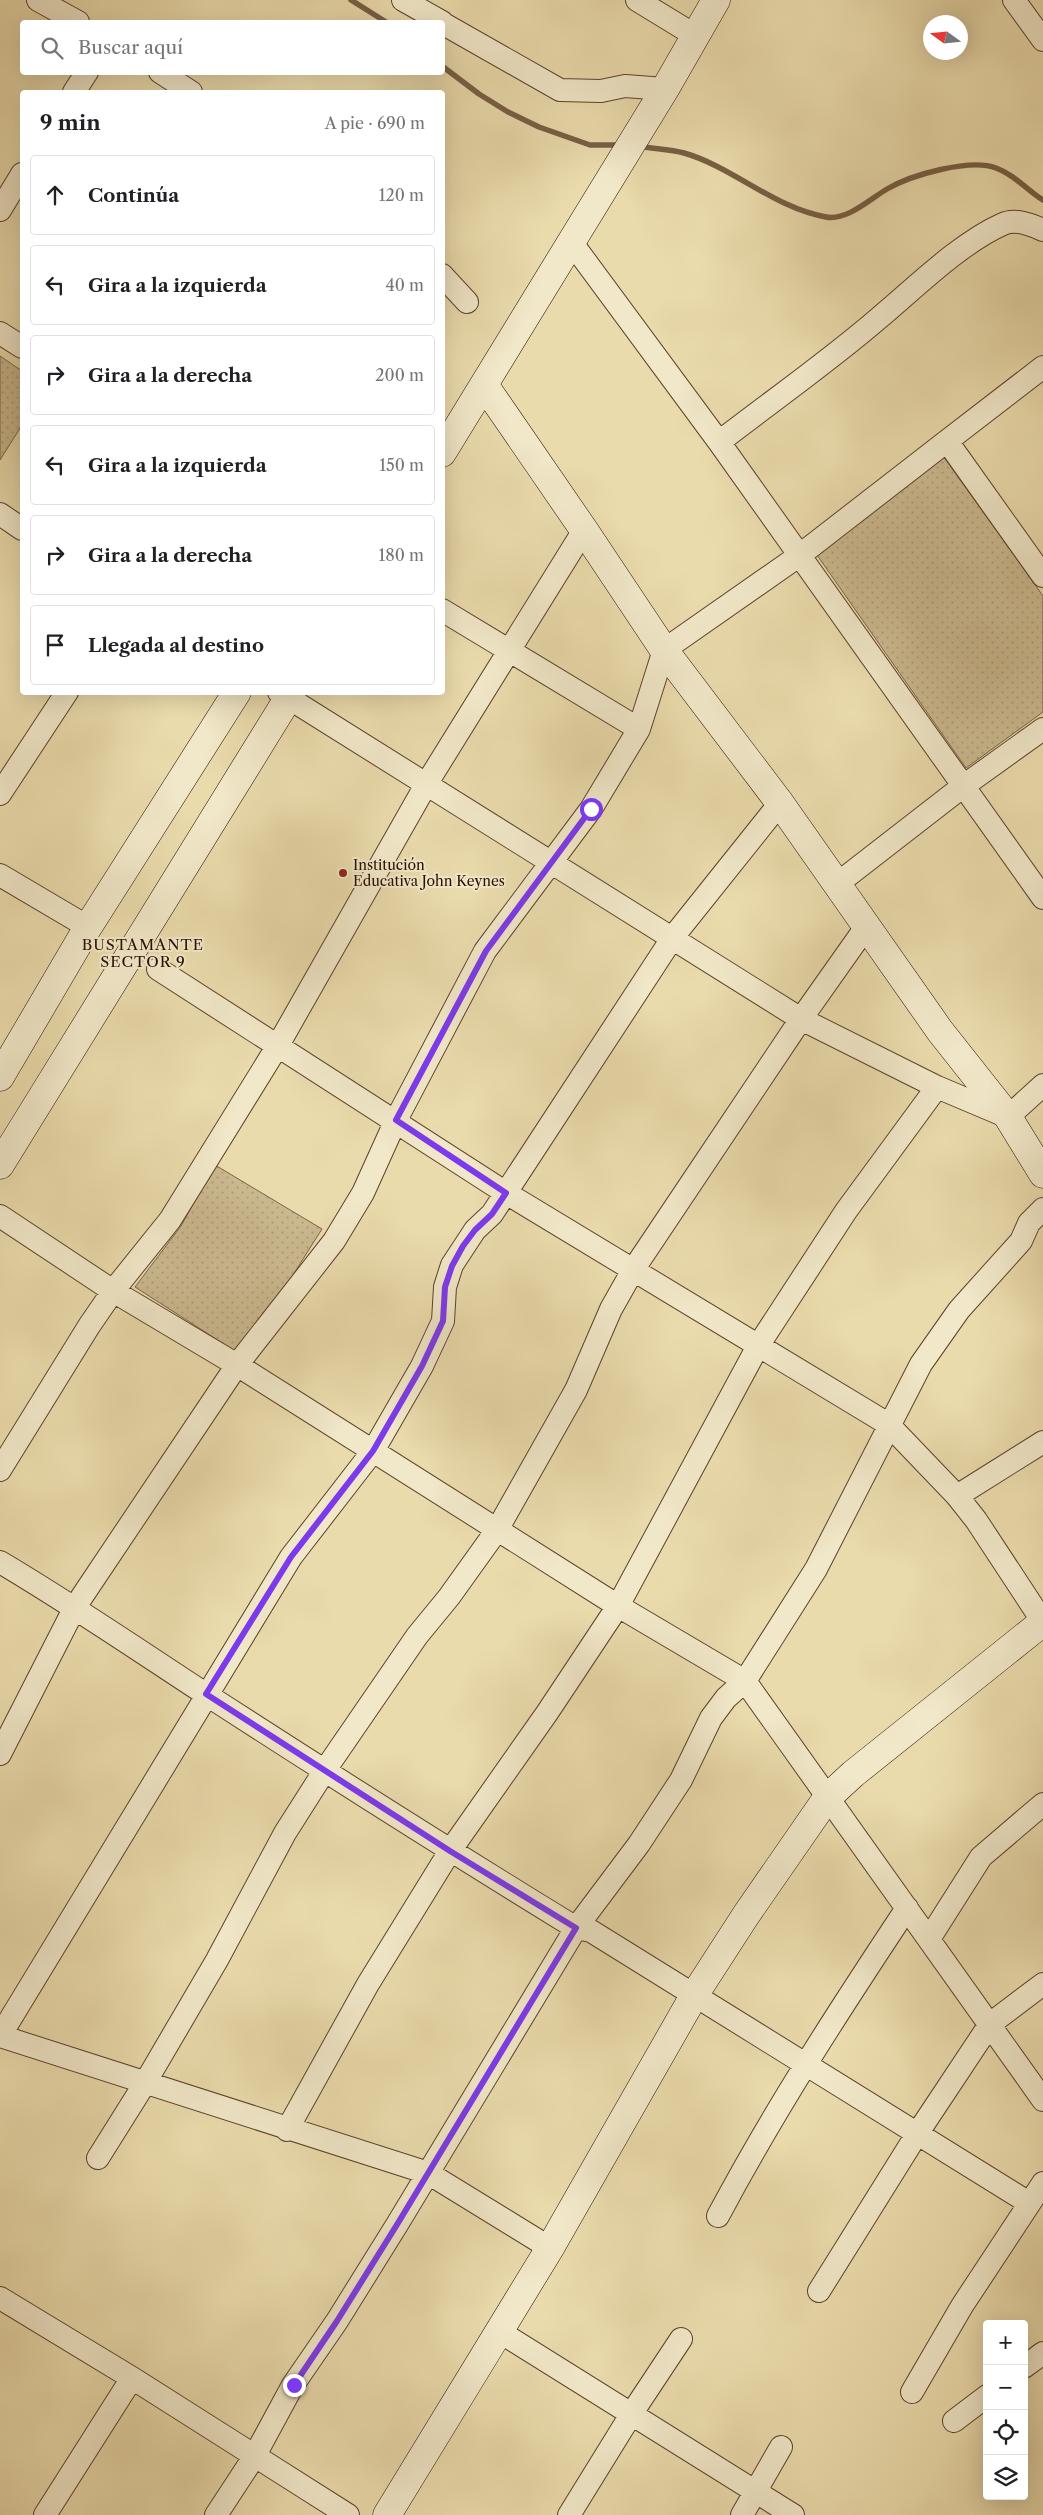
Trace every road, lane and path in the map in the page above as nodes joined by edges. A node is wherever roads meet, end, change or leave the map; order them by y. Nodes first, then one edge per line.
1 (38, 0) edge
2 (403, 0) edge
3 (637, 0) edge
4 (716, 0) edge
5 (1014, 0) edge
6 (74, 20) edge
7 (437, 20) edge
8 (445, 25) edge
9 (696, 36) junction
10 (1043, 40) edge
11 (85, 75) edge
12 (165, 75) edge
13 (665, 89) junction
14 (75, 90) edge
15 (188, 90) edge
16 (20, 177) edge
17 (0, 210) edge
18 (1043, 230) edge
19 (572, 243) junction
20 (445, 278) edge
21 (467, 302) dead end
22 (0, 333) edge
23 (20, 346) edge
24 (1043, 367) edge
25 (485, 386) junction
26 (947, 441) junction
27 (719, 442) junction
28 (445, 448) edge
29 (0, 514) edge
30 (20, 529) edge
31 (584, 530) junction
32 (800, 554) junction
33 (1039, 560) edge
34 (445, 612) edge
35 (664, 650) junction
36 (510, 652) junction
37 (65, 695) edge
38 (234, 695) edge
39 (286, 695) edge
40 (289, 695) edge
41 (639, 729) junction
42 (1043, 729) edge
43 (427, 783) junction
44 (962, 787) junction
45 (0, 794) edge
46 (780, 804) junction
47 (551, 861) junction
48 (0, 875) edge
49 (837, 884) junction
50 (1043, 898) edge
51 (88, 927) junction
52 (866, 927) junction
53 (673, 937) junction
54 (158, 969) dead end
55 (801, 1019) junction
56 (277, 1047) junction
57 (0, 1077) edge
58 (1043, 1085) edge
59 (937, 1087) junction
60 (1008, 1117) junction
61 (396, 1120) junction
62 (0, 1165) edge
63 (1043, 1174) edge
64 (506, 1193) junction
65 (1043, 1209) edge
66 (0, 1216) edge
67 (633, 1270) junction
68 (114, 1291) junction
69 (758, 1346) junction
70 (237, 1365) junction
71 (888, 1424) junction
72 (1043, 1442) edge
73 (373, 1451) junction
74 (0, 1470) edge
75 (957, 1496) junction
76 (497, 1530) junction
77 (0, 1562) edge
78 (618, 1606) junction
79 (75, 1607) junction
80 (1043, 1622) edge
81 (745, 1681) junction
82 (206, 1694) junction
83 (0, 1754) edge
84 (326, 1770) junction
85 (827, 1798) junction
86 (1043, 1804) edge
87 (450, 1851) junction
88 (907, 1908) junction
89 (576, 1928) junction
90 (929, 1939) junction
91 (1043, 1984) edge
92 (695, 1994) junction
93 (990, 2024) junction
94 (0, 2036) edge
95 (804, 2064) junction
96 (145, 2083) junction
97 (1043, 2100) edge
98 (287, 2130) junction
99 (917, 2134) junction
100 (98, 2158) dead end
101 (428, 2173) junction
102 (1043, 2183) edge
103 (1029, 2203) junction
104 (718, 2216) dead end
105 (550, 2248) junction
106 (819, 2290) dead end
107 (2, 2304) edge
108 (500, 2332) junction
109 (681, 2339) dead end
110 (1043, 2353) edge
111 (1027, 2365) edge
112 (132, 2378) junction
113 (912, 2392) dead end
114 (983, 2399) edge
115 (632, 2413) junction
116 (954, 2422) dead end
117 (781, 2447) dead end
118 (254, 2457) junction
119 (757, 2492) junction
120 (45, 2515) edge
121 (216, 2515) edge
122 (348, 2515) edge
123 (388, 2515) edge
124 (569, 2515) edge
125 (742, 2515) edge
126 (793, 2515) edge

1 - 6 street
2 - 7 street
3 - 9 street
4 - 9 street
5 - 10 street
8 - 13 street
9 - 13 street
11 - 14 street
12 - 15 street
13 - 19 street
16 - 17 street
18 - 27 street
19 - 25 street
19 - 27 street
20 - 21 street
22 - 23 street
24 - 26 street
25 - 28 street
25 - 31 street
26 - 32 street
26 - 33 street
27 - 32 street
29 - 30 street
31 - 35 street
31 - 36 street
32 - 35 street
32 - 44 street
34 - 36 street
35 - 41 street
35 - 46 street
36 - 41 street
36 - 43 street
37 - 45 street
38 - 51 street
39 - 62 street
40 - 43 street
41 - 47 street
42 - 44 street
43 - 47 street
43 - 56 street
44 - 49 street
44 - 50 street
46 - 49 street
46 - 53 street
47 - 53 street
47 - 61 street
48 - 51 street
49 - 52 street
51 - 57 street
52 - 55 street
52 - 60 street
53 - 55 street
53 - 64 street
54 - 56 street
55 - 59 street
55 - 67 street
56 - 61 street
56 - 68 street
58 - 60 street
59 - 60 street
59 - 69 street
60 - 63 street
61 - 64 street
61 - 70 street
64 - 67 street
64 - 73 street
65 - 71 street
66 - 68 street
67 - 69 street
67 - 76 street
68 - 70 street
68 - 74 street
69 - 71 street
69 - 78 street
70 - 73 street
70 - 79 street
71 - 75 street
71 - 81 street
72 - 75 street
73 - 76 street
73 - 82 street
75 - 80 street
76 - 78 street
76 - 84 street
77 - 79 street
78 - 81 street
78 - 87 street
79 - 82 street
79 - 83 street
80 - 85 street
81 - 85 street
81 - 89 street
82 - 84 street
82 - 94 street
84 - 87 street
84 - 96 street
85 - 88 street
85 - 92 street
86 - 90 street
87 - 89 street
87 - 98 street
88 - 90 street
88 - 95 street
89 - 92 street
89 - 101 street
90 - 93 street
91 - 93 street
92 - 95 street
92 - 105 street
93 - 97 street
93 - 99 street
94 - 96 street
95 - 99 street
95 - 104 street
96 - 98 street
96 - 100 street
98 - 101 street
99 - 103 street
99 - 106 street
101 - 105 street
101 - 118 street
102 - 103 street
103 - 113 street
105 - 108 street
107 - 112 street
108 - 115 street
108 - 123 street
109 - 115 street
110 - 111 street
112 - 118 street
112 - 120 street
114 - 116 street
115 - 119 street
115 - 124 street
117 - 119 street
118 - 121 street
118 - 122 street
119 - 125 street
119 - 126 street

